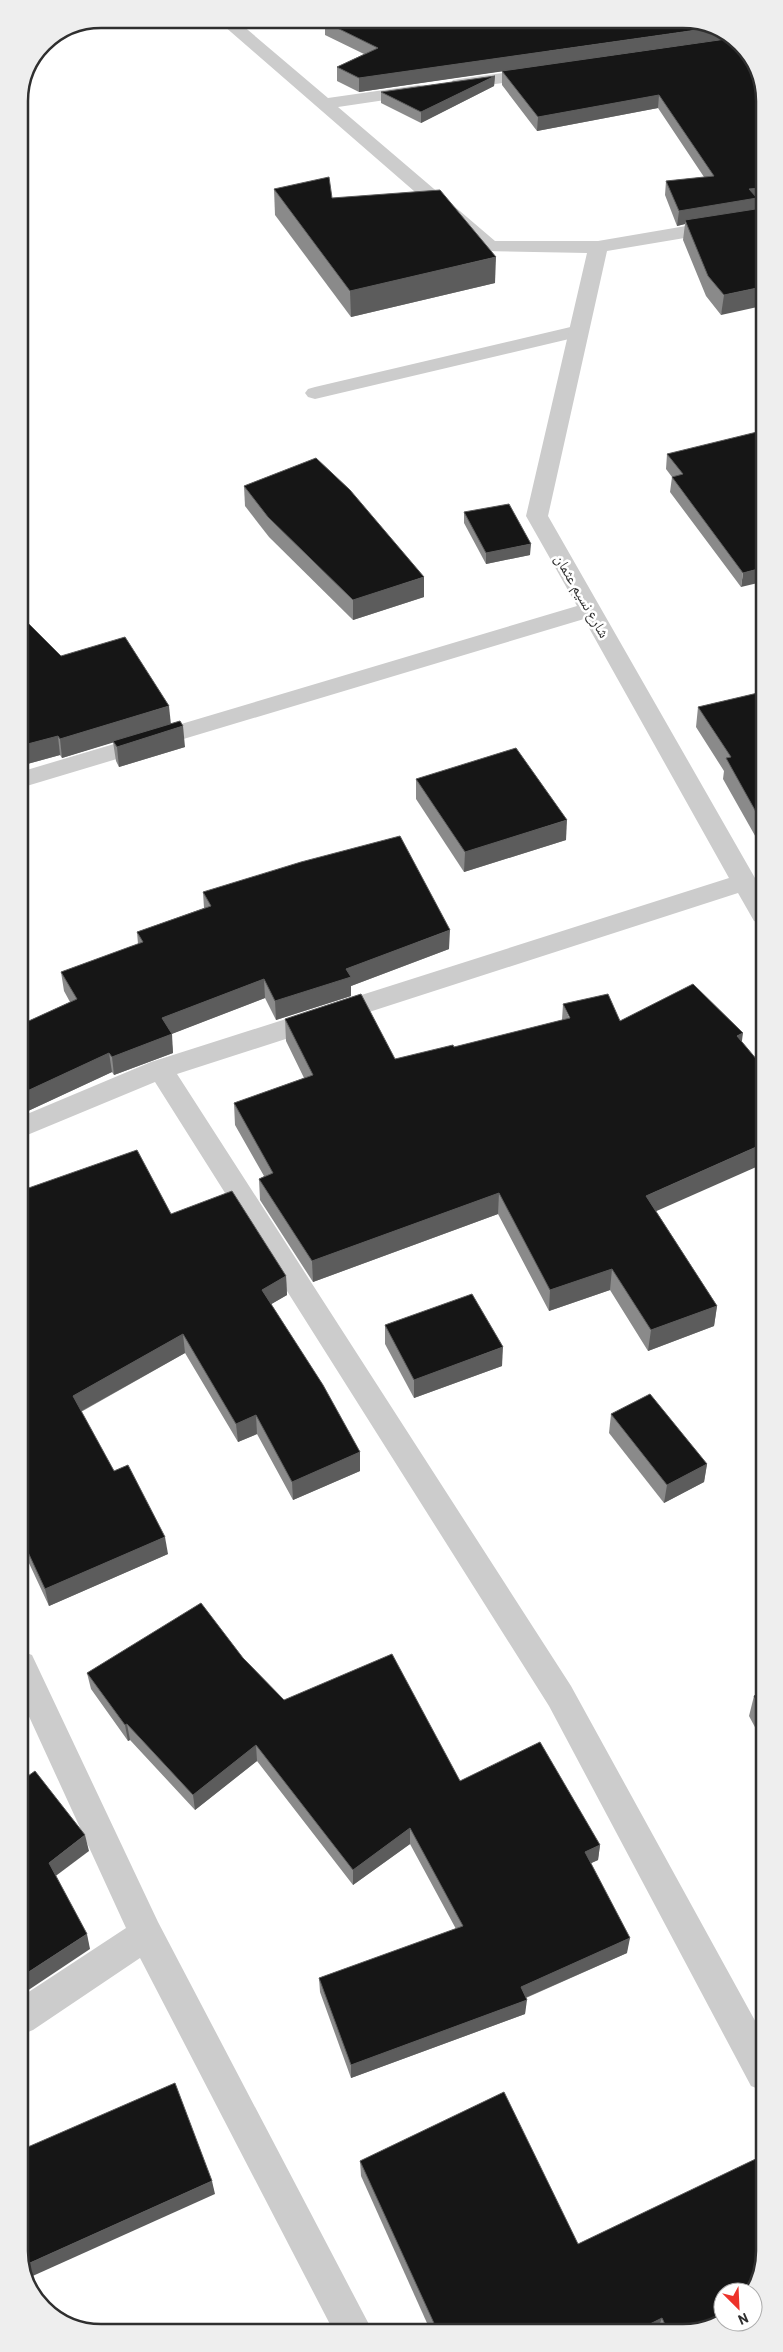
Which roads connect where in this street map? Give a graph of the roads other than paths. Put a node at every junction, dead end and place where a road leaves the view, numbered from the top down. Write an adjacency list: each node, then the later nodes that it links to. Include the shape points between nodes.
1 (235, 28): 3 (street)
2 (556, 70): 3 (street)
3 (324, 104): 5 (street, via 490,247)
4 (756, 220): 5 (street)
5 (598, 247): 6 (street, شارع نسيم عثمان)
6 (579, 331): 7 (street); 8 (street, شارع نسيم عثمان, via 537,516)
7 (315, 393)
8 (590, 610): 9 (street); 10 (street, شارع نسيم عثمان)
9 (28, 778)
10 (744, 882): 11 (street, شارع نسيم عثمان); 12 (street)
11 (756, 903)
12 (160, 1069): 13 (street); 17 (street, via 560,1696)
13 (28, 1125)
14 (28, 1680): 15 (street)
15 (146, 1934): 16 (street); 18 (street)
16 (28, 2013)
17 (756, 2058)
18 (350, 2324)

